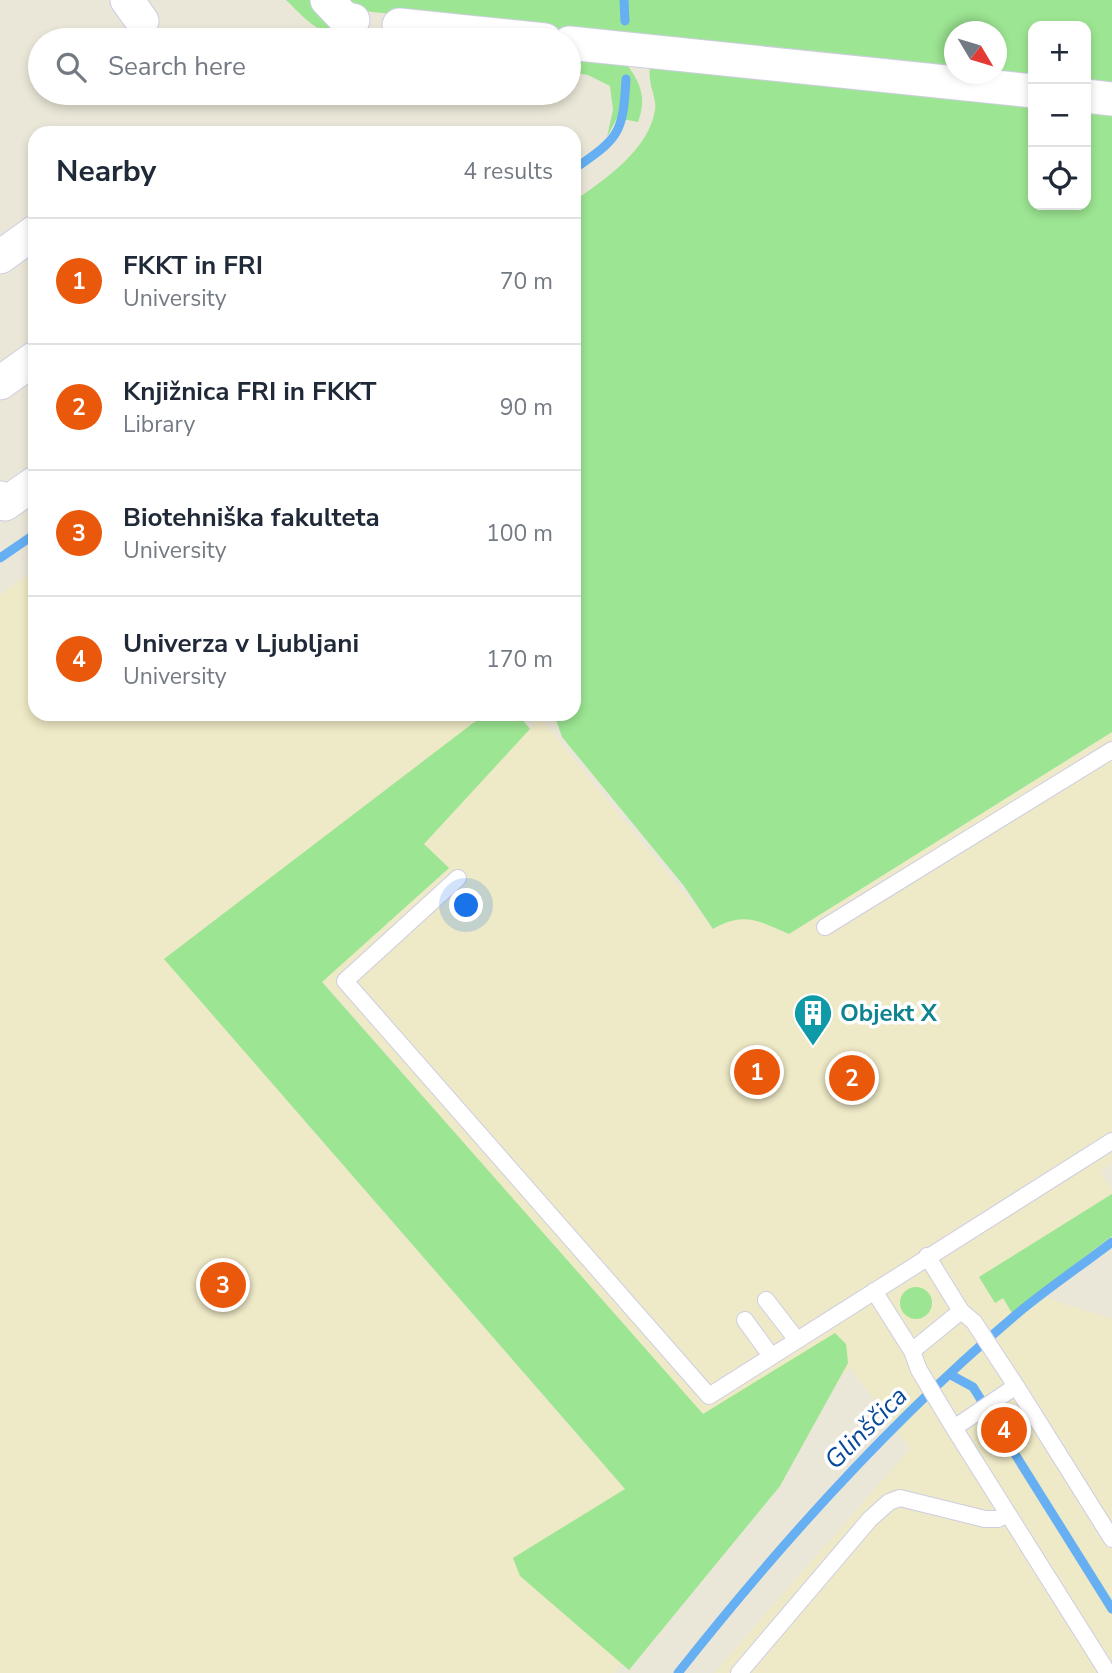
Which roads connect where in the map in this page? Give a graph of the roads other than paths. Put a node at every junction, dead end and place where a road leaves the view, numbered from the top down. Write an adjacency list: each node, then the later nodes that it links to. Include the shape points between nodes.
1 (327, 0): 2 (street, via 345,19)
2 (353, 20)
3 (399, 25): 4 (street)
4 (428, 28)
5 (581, 44): 6 (street)
6 (1028, 90)
7 (1091, 97): 8 (street)
8 (1112, 99)
9 (28, 237): 10 (street)
10 (0, 257)
11 (28, 363): 12 (street)
12 (0, 383)
13 (28, 488): 14 (street, via 5,504)
14 (0, 498)
15 (1112, 750): 17 (lane)
16 (458, 878): 26 (lane, via 345,981 709,1396)
17 (825, 927)
18 (1112, 1141): 19 (lane)
19 (927, 1256): 20 (lane); 22 (lane)
20 (874, 1292): 24 (lane); 25 (lane)
21 (766, 1300): 24 (lane)
22 (961, 1311): 25 (lane); 27 (lane, via 974,1322)
23 (745, 1320): 26 (lane)
24 (797, 1340): 26 (lane)
25 (912, 1351): 28 (lane)
26 (771, 1356)
27 (1016, 1386): 28 (lane); 30 (lane)
28 (954, 1428): 29 (lane)
29 (1007, 1514): 31 (lane, via 985,1519 900,1498 889,1502); 32 (lane)
30 (1112, 1538)
31 (739, 1673)
32 (1108, 1673)

